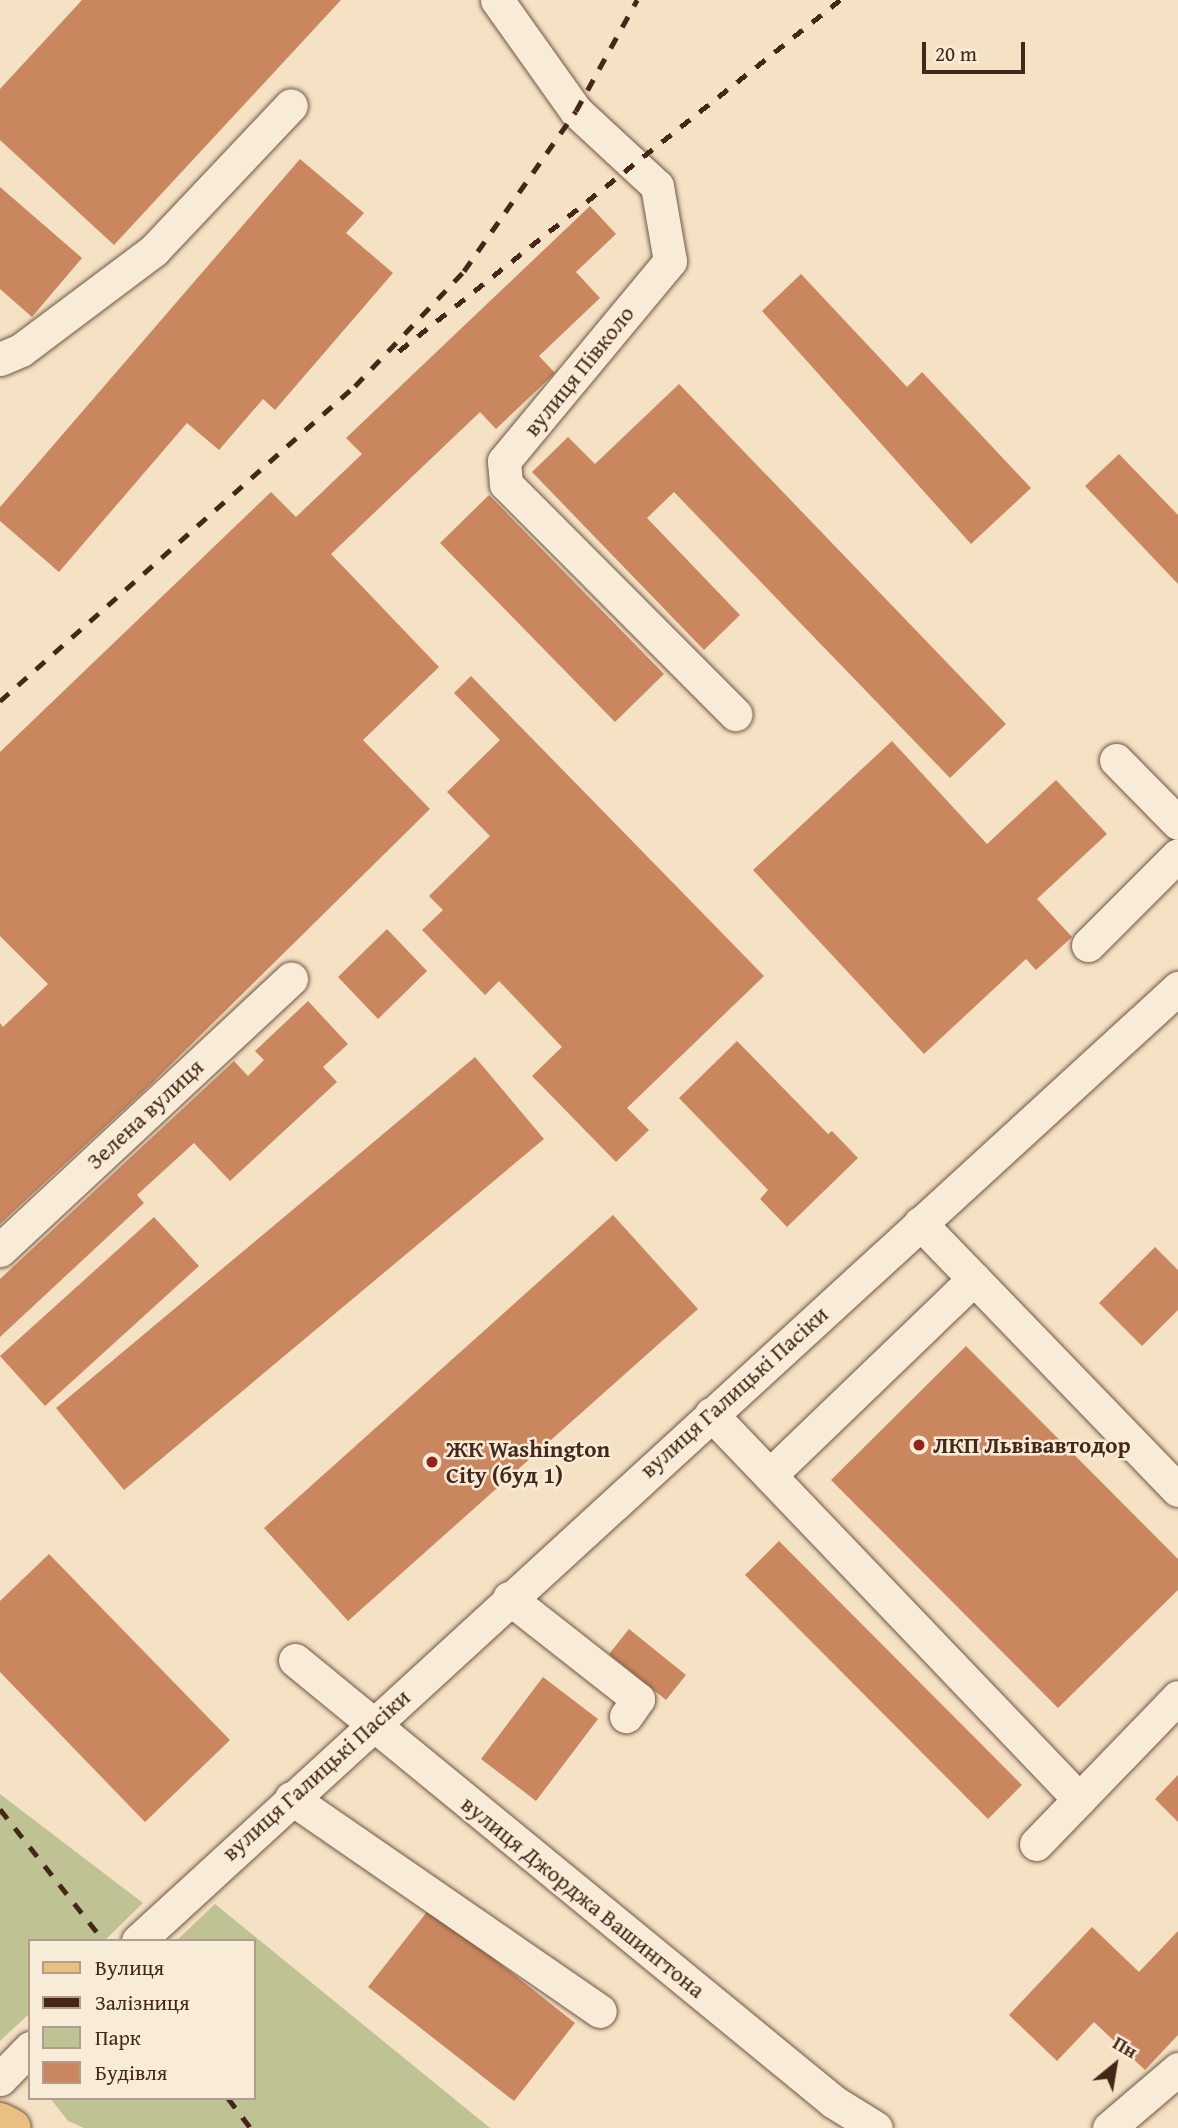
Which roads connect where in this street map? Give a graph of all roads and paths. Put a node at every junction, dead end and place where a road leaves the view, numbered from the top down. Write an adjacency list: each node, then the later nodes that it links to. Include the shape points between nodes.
1 (497, 0): 4 (street, вулиця Півколо, via 576,111 657,186 670,261 504,461 506,484)
2 (291, 105): 3 (street, via 154,250 21,350)
3 (0, 359)
4 (735, 714)
5 (1116, 761): 6 (street)
6 (1178, 823)
7 (1178, 855): 8 (street)
8 (1088, 945)
9 (291, 979): 12 (street, Зелена вулиця)
10 (1178, 988): 11 (street, вулиця Галицькі Пасіки)
11 (920, 1223): 13 (street); 14 (street, вулиця Галицькі Пасіки)
12 (0, 1250)
13 (974, 1279): 15 (street); 16 (street)
14 (711, 1413): 15 (street); 17 (street, вулиця Галицькі Пасіки)
15 (770, 1475): 23 (street)
16 (1178, 1490)
17 (509, 1598): 20 (street, via 638,1699); 21 (street, вулиця Галицькі Пасіки)
18 (295, 1660): 21 (street, вулиця Джорджа Вашингтона)
19 (1178, 1697): 23 (street)
20 (626, 1716)
21 (371, 1725): 22 (street, вулиця Галицькі Пасіки); 32 (street, вулиця Джорджа Вашингтона, via 834,2102)
22 (291, 1798): 25 (street, вулиця Галицькі Пасіки); 26 (street)
23 (1079, 1799): 24 (street)
24 (1035, 1844)
25 (140, 1939)
26 (600, 2011)
27 (28, 2050): 29 (street)
28 (1178, 2069): 33 (street)
29 (0, 2079)
30 (0, 2122): 31 (main road)
31 (12, 2128)
32 (876, 2128)
33 (1109, 2128)

